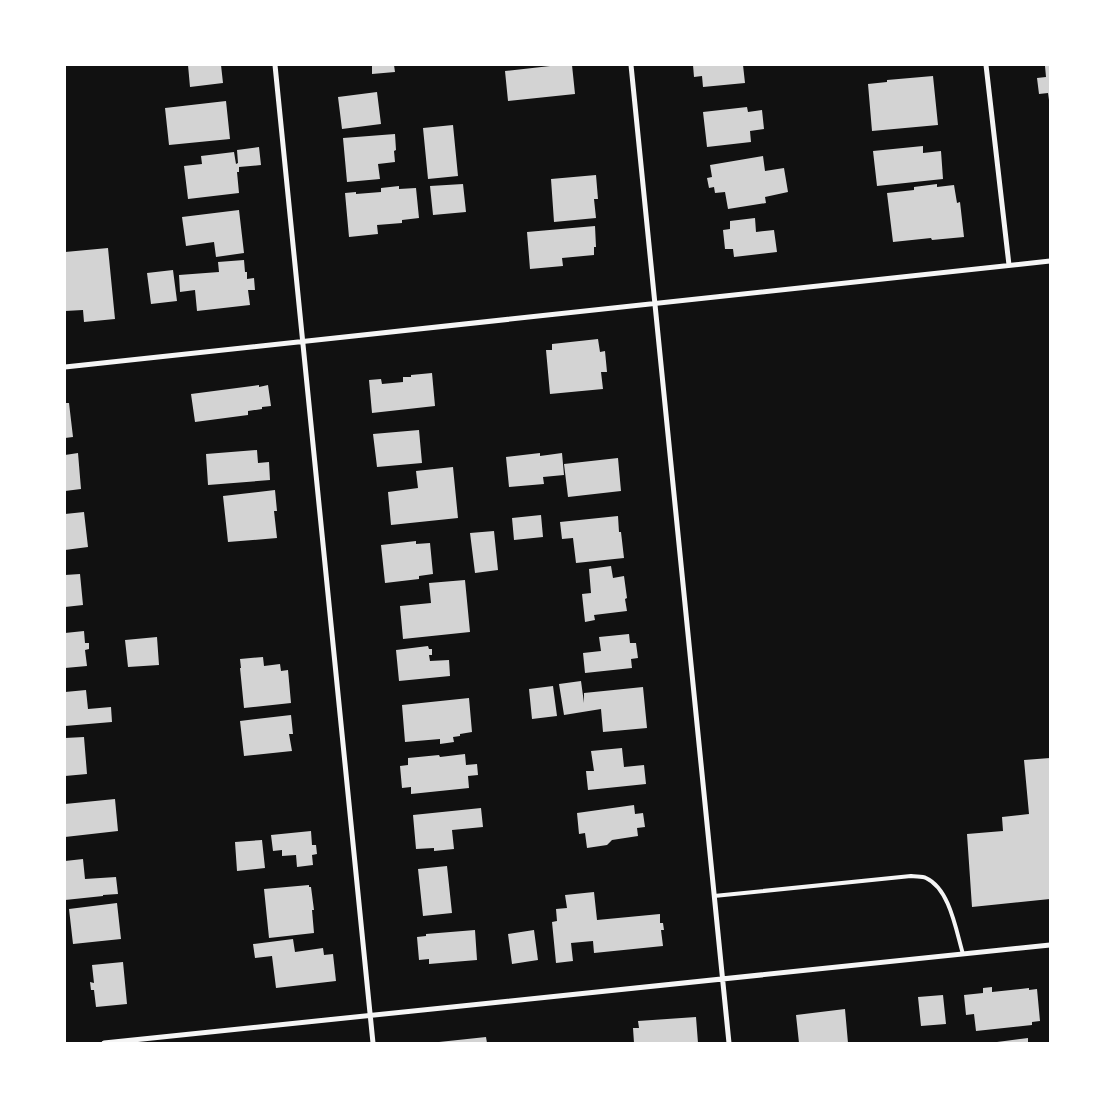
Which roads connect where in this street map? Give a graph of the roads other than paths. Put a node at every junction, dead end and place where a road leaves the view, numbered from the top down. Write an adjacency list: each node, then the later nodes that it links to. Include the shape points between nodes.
1 (275, 65): 7 (street)
2 (631, 65): 6 (street)
3 (986, 65): 5 (street)
4 (1050, 261): 5 (street)
5 (1009, 265): 6 (street)
6 (655, 303): 7 (street); 9 (street)
7 (303, 341): 8 (street); 13 (street)
8 (65, 366)
9 (714, 896): 11 (lane, via 925,877 938,887 949,907); 12 (street)
10 (1050, 945): 11 (street)
11 (962, 954): 12 (street)
12 (722, 979): 13 (street); 16 (street)
13 (371, 1015): 14 (street); 15 (street)
14 (104, 1043)
15 (373, 1043)
16 (728, 1043)

